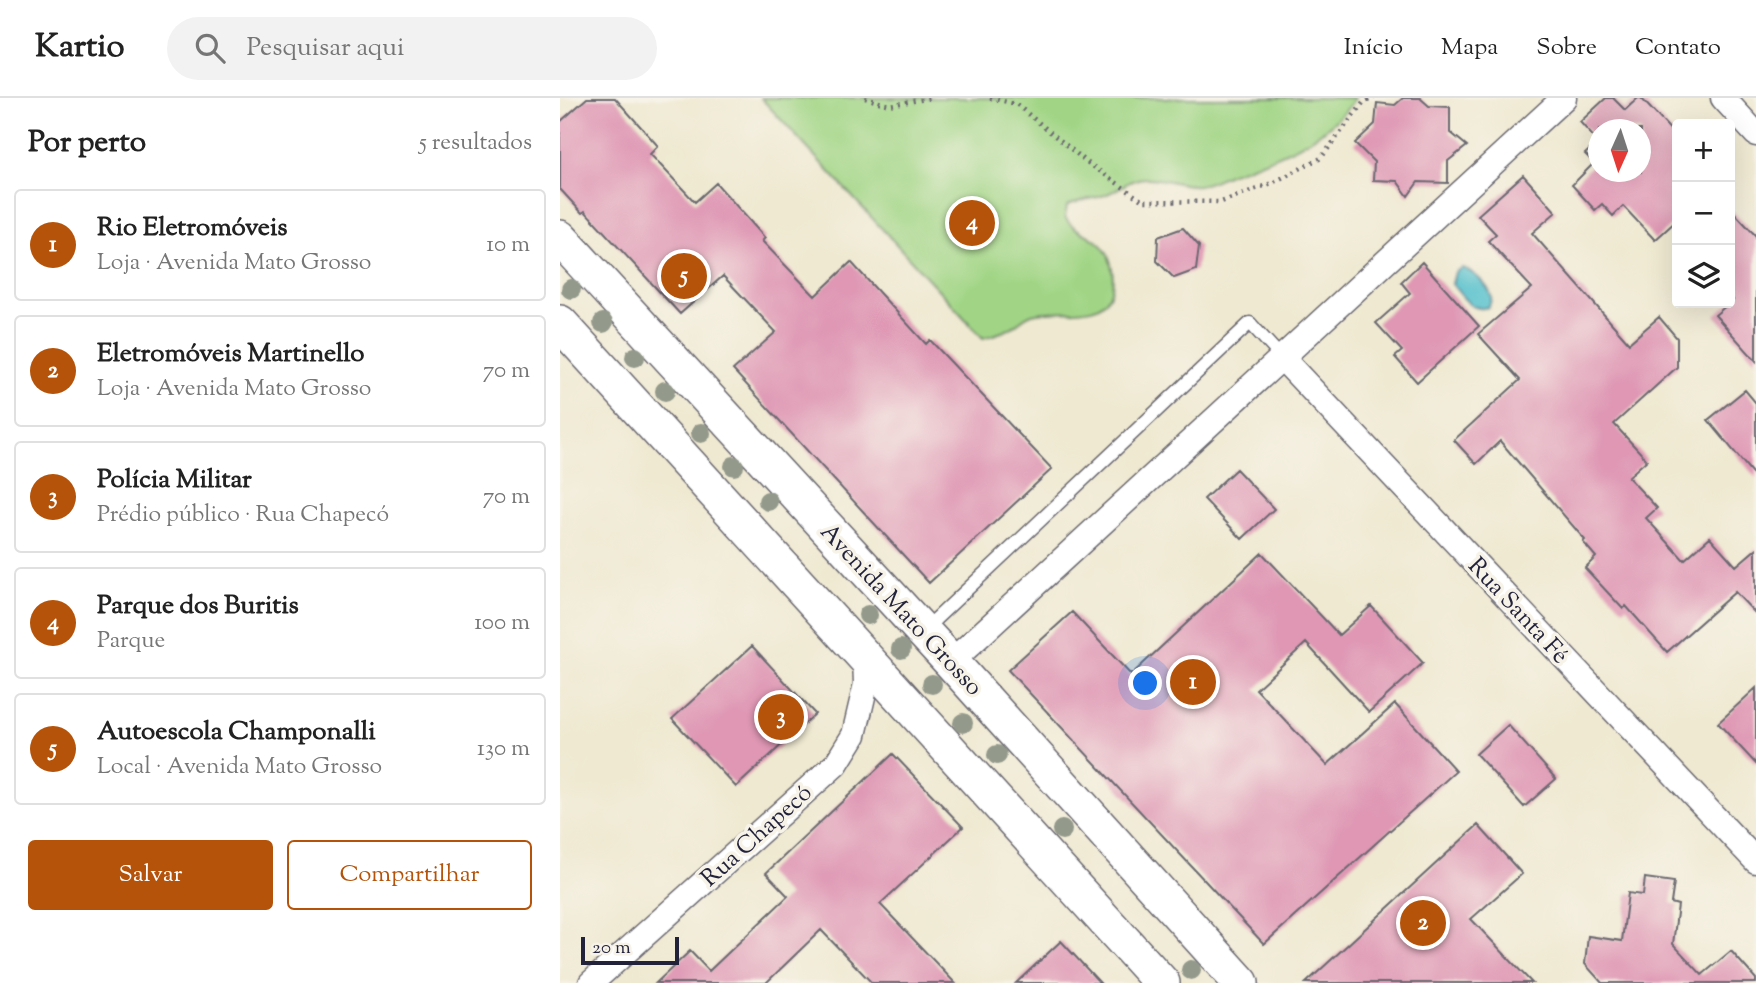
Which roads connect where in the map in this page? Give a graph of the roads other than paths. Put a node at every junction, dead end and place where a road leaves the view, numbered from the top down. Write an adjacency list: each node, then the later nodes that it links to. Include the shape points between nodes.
1 (1564, 98): 6 (street)
2 (1723, 98): 3 (street)
3 (1756, 134)
4 (560, 238): 7 (main road, Avenida Mato Grosso)
5 (560, 323): 8 (main road)
6 (1282, 358): 7 (lane, via 1250,323); 9 (street); 10 (street, Rua Santa Fé)
7 (923, 631): 9 (main road, Avenida Mato Grosso)
8 (865, 656): 11 (street, Rua Chapecó, via 866,684 855,735 836,764); 12 (main road)
9 (951, 662): 13 (main road, Avenida Mato Grosso)
10 (1756, 861)
11 (591, 983)
12 (1162, 983)
13 (1241, 983)

